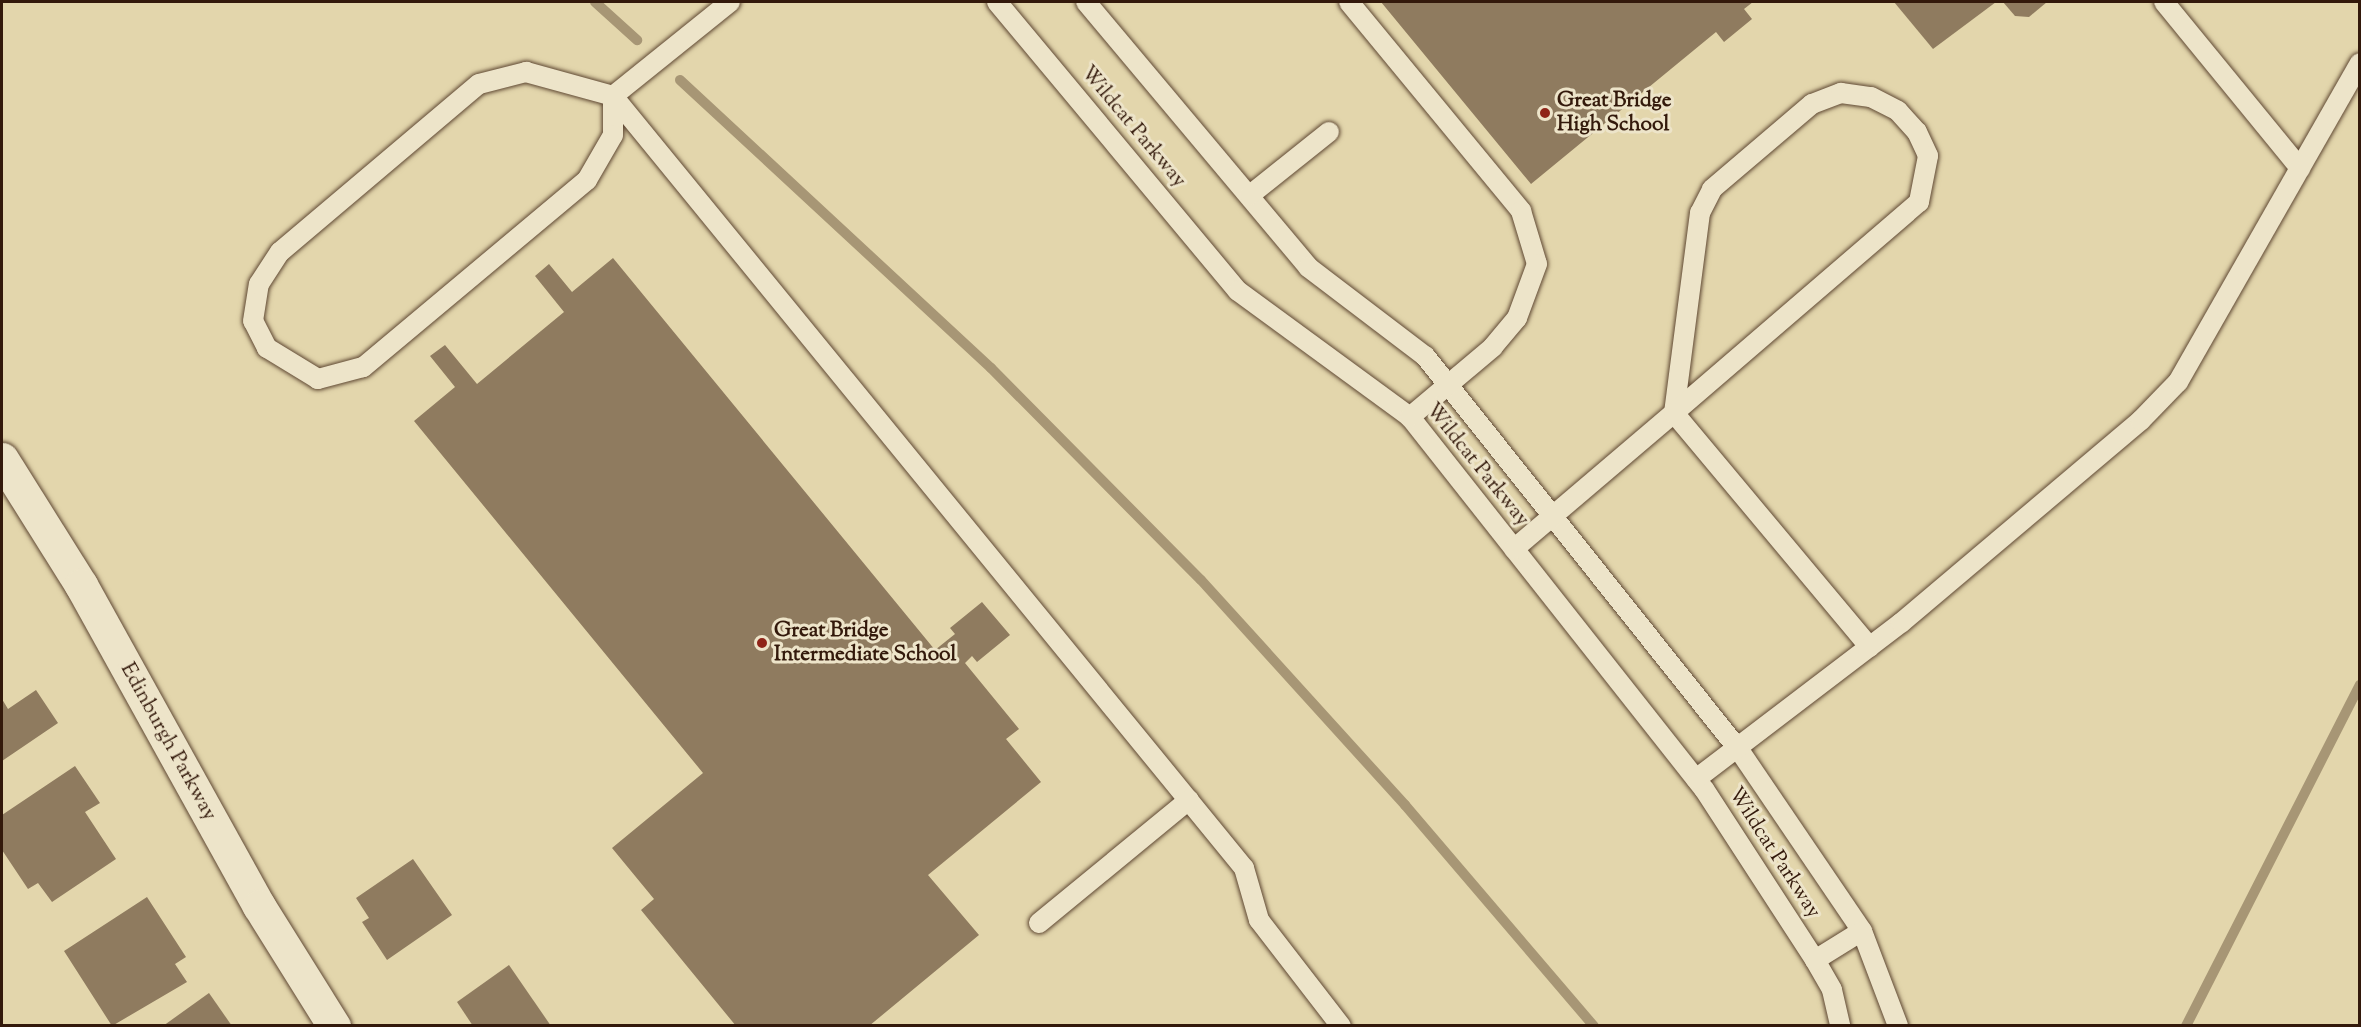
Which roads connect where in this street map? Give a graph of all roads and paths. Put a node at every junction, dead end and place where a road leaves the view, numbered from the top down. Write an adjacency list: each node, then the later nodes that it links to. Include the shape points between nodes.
1 (730, 2): 7 (lane)
2 (997, 2): 13 (lane, Wildcat Parkway, via 1238,291)
3 (1086, 2): 10 (lane, Wildcat Parkway)
4 (1349, 2): 11 (lane, via 1521,211 1532,237 1537,264 1517,318)
5 (2164, 2): 9 (lane)
6 (2360, 63): 9 (lane)
7 (614, 96): 7 (lane, via 526,72 479,84 280,252 260,284 253,321 267,348 318,379 363,367 587,180 613,135); 20 (lane)
8 (1329, 132): 10 (lane)
9 (2300, 168): 17 (lane, via 2178,382 2141,420)
10 (1250, 195): 11 (lane, Wildcat Parkway, via 1308,267 1425,356)
11 (1449, 385): 13 (lane); 15 (lane, Wildcat Parkway)
12 (1674, 413): 12 (lane, via 1919,202 1928,156 1917,132 1898,111 1871,98 1829,97 1712,189 1700,213); 15 (lane); 17 (lane)
13 (1410, 417): 16 (lane, Wildcat Parkway)
14 (2, 459): 24 (street, Edinburgh Parkway, via 81,585 259,906)
15 (1554, 516): 16 (lane); 18 (lane, Wildcat Parkway)
16 (1514, 549): 19 (lane, Wildcat Parkway)
17 (1870, 647): 18 (lane)
18 (1739, 750): 19 (lane); 22 (lane, Wildcat Parkway)
19 (1696, 779): 23 (lane, Wildcat Parkway)
20 (1189, 800): 21 (lane); 25 (lane, via 1244,868 1259,920)
21 (1040, 923)
22 (1862, 931): 23 (lane); 27 (lane, Wildcat Parkway)
23 (1815, 960): 26 (lane, Wildcat Parkway, via 1832,990)
24 (334, 1026)
25 (1341, 1026)
26 (1840, 1026)
27 (1898, 1026)

